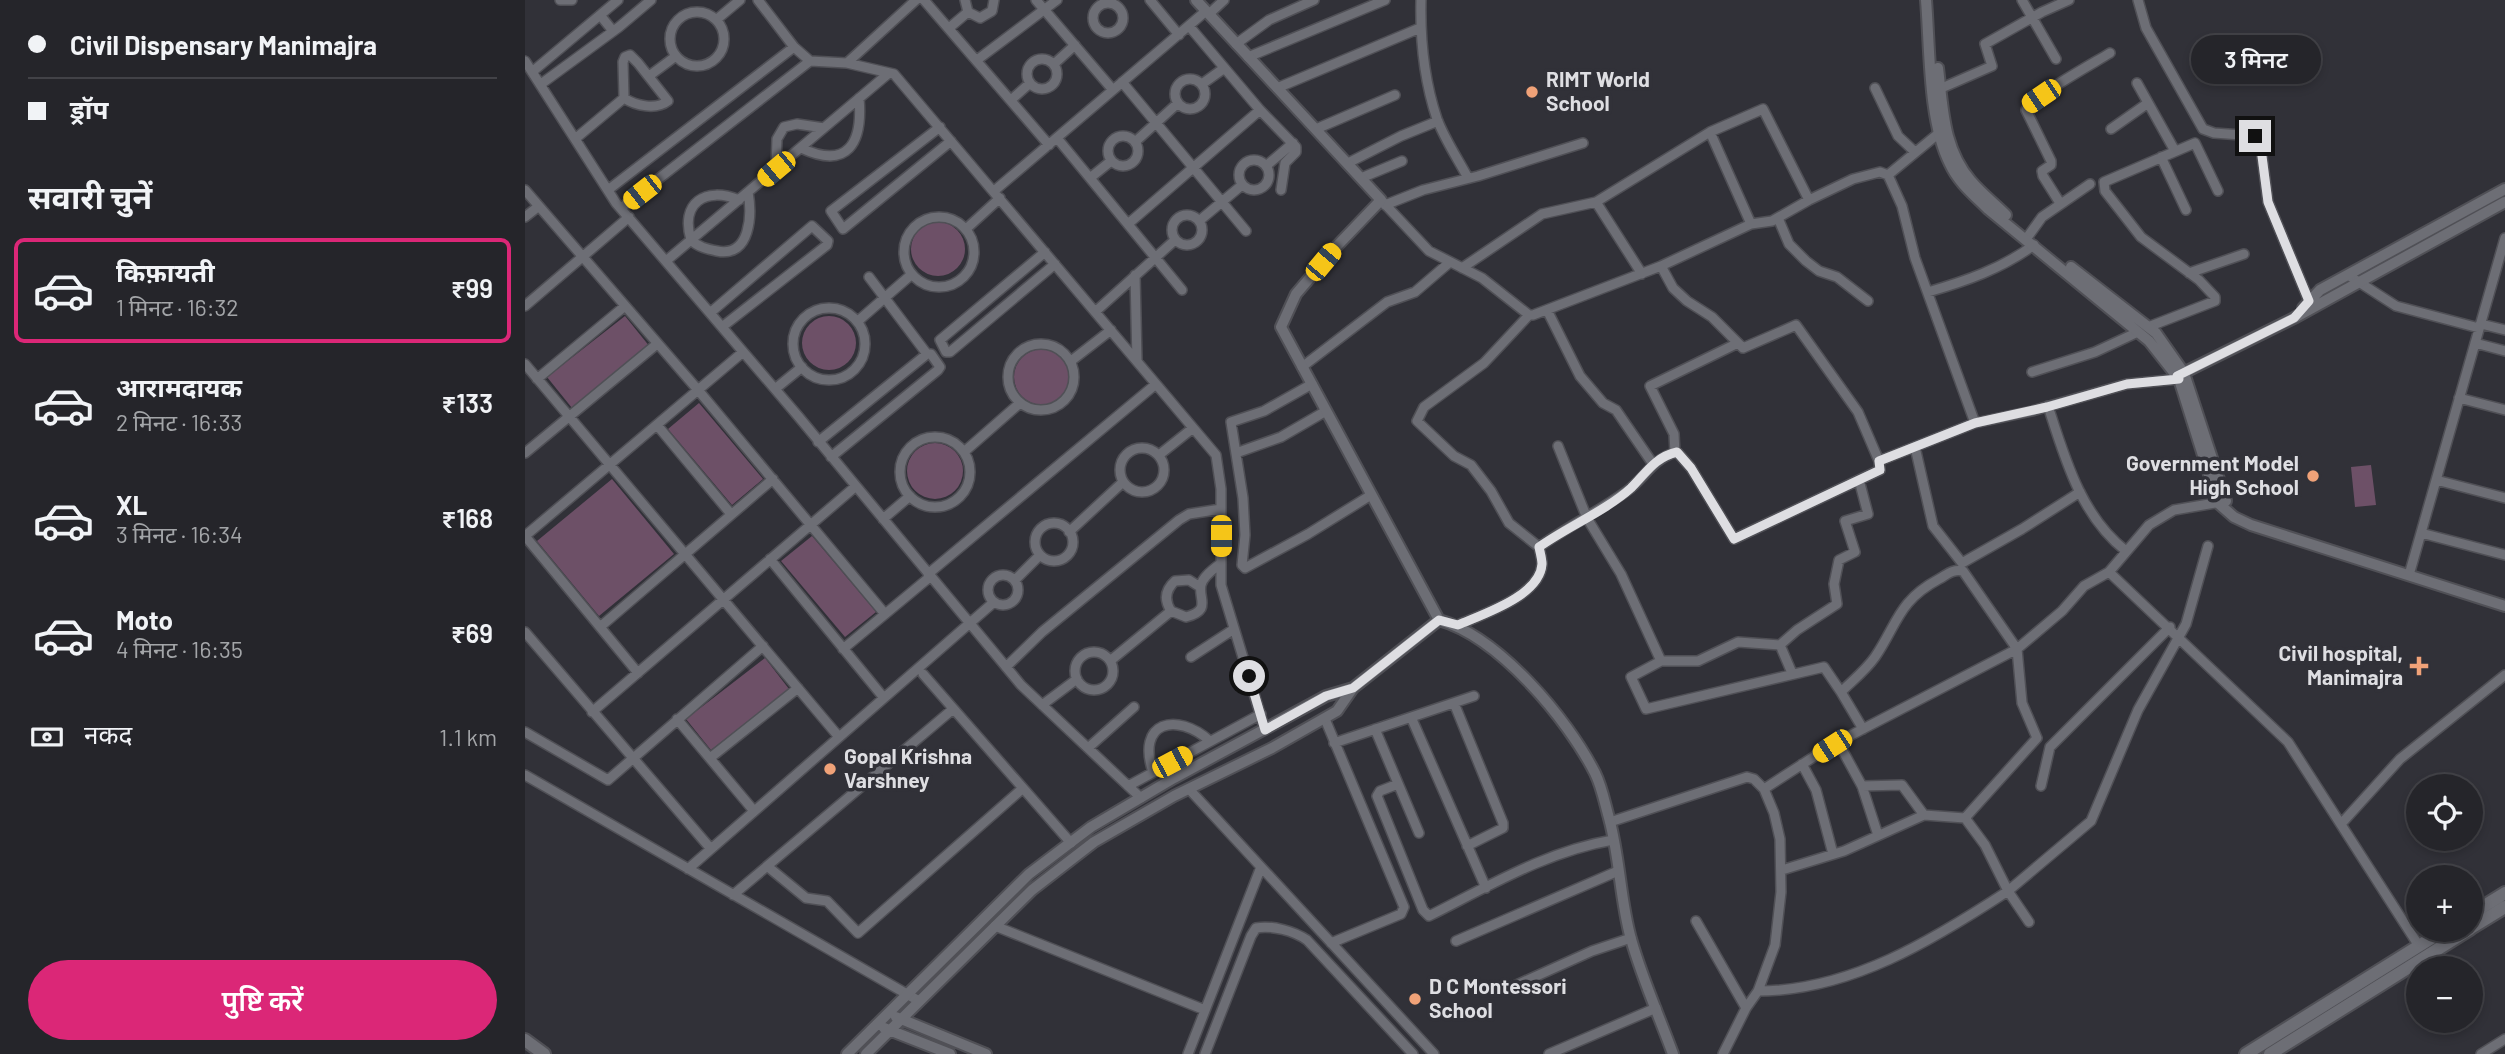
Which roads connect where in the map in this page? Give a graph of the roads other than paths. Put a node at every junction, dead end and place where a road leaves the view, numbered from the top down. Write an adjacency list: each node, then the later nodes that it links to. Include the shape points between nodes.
1 (560, 0): 2 (street)
2 (572, 0)
3 (618, 0): 29 (street)
4 (651, 0): 35 (street)
5 (740, 0): 31 (street)
6 (758, 0): 39 (street)
7 (916, 0): 47 (street)
8 (924, 0): 34 (street)
9 (965, 0): 27 (street)
10 (994, 0): 27 (street, via 985,17 975,18)
11 (1036, 0): 25 (street)
12 (1057, 0): 25 (street)
13 (1150, 0): 36 (street)
14 (1196, 0): 28 (street)
15 (1224, 0): 28 (street)
16 (1285, 0): 26 (street)
17 (1314, 0): 26 (street)
18 (1385, 0): 42 (street)
19 (1421, 0): 33 (street)
20 (1926, 0): 60 (street)
21 (1932, 0): 60 (street)
22 (2022, 0): 30 (street)
23 (2069, 0): 30 (street)
24 (2138, 0): 148 (street, via 2146,29 2203,128 2255,136 2260,141 2268,202)
25 (1044, 9): 38 (street); 46 (street)
26 (1291, 10): 37 (street)
27 (968, 12): 34 (street)
28 (1207, 12): 32 (street); 37 (street)
29 (600, 15): 35 (street); 50 (street)
30 (2033, 18): 43 (street); 60 (street, via 1985,44 1992,66)
31 (716, 19): 41 (street, via 690,12 675,22 669,39); 41 (street, via 723,44 715,59 690,65)
32 (1189, 26): 36 (street); 49 (street)
33 (1420, 28): 58 (street); 69 (street, via 1423,68)
34 (949, 29): 46 (street)
35 (613, 31): 56 (street)
36 (1179, 35): 53 (street)
37 (1236, 44): 42 (street)
38 (1075, 45): 48 (street); 61 (street)
39 (794, 47): 45 (street); 101 (street)
40 (2110, 53): 110 (street, via 2026,110 2051,161 2043,176)
41 (676, 56): 52 (street)
42 (1248, 57): 58 (street)
43 (2056, 59)
44 (525, 61): 50 (street)
45 (810, 61): 47 (street); 114 (street)
46 (977, 61): 65 (street)
47 (847, 63): 51 (street)
48 (1054, 64): 54 (street, via 1040,59 1031,64 1027,73); 54 (street, via 1058,73 1052,86 1043,89)
49 (1223, 69): 57 (street); 68 (street)
50 (532, 72): 56 (street)
51 (889, 73): 64 (street); 71 (street)
52 (649, 76): 63 (street, via 630,55 625,57); 63 (street, via 666,97 665,104 651,106)
53 (1122, 82): 61 (street); 70 (street)
54 (1030, 83): 65 (street)
55 (2137, 83): 67 (street)
56 (541, 84): 77 (street)
57 (1202, 84): 66 (street, via 1194,79 1180,82 1175,94); 66 (street, via 1205,94 1198,107 1187,109)
58 (1277, 88): 73 (street)
59 (1875, 88): 85 (street, via 1898,136)
60 (1937, 88): 76 (street); 126 (street, via 1956,160 1971,181)
61 (1113, 90): 79 (street)
62 (1395, 95): 73 (street)
63 (624, 98): 77 (street)
64 (859, 98): 72 (street); 83 (street, via 858,131 849,150 833,158)
65 (1011, 100): 79 (street)
66 (1178, 103): 70 (street)
67 (2148, 103): 74 (street); 84 (street)
68 (1260, 110): 81 (street); 91 (street)
69 (1438, 121): 89 (street); 96 (street)
70 (1156, 123): 80 (street); 91 (street)
71 (940, 127): 78 (street); 78 (street, via 831,211 843,229)
72 (824, 128): 83 (street); 92 (street, via 784,127 776,139)
73 (1316, 129): 89 (street)
74 (2111, 129)
75 (1710, 132): 107 (street, via 1763,109); 109 (street); 121 (street)
76 (1939, 133): 85 (street); 126 (street, via 1950,165 1966,188)
77 (575, 139): 101 (street)
78 (951, 141): 105 (street)
79 (1053, 141): 94 (street); 105 (street)
80 (1135, 142): 87 (street, via 1138,155 1132,163 1123,167); 87 (street, via 1126,136 1115,138 1108,151)
81 (1293, 143): 90 (street); 102 (street, via 1296,152 1285,163)
82 (1583, 143): 96 (street)
83 (801, 148): 92 (street)
84 (2175, 151): 86 (street); 103 (street, via 2198,145)
85 (1915, 152): 93 (street)
86 (2161, 157): 115 (street); 137 (street, via 2104,181 2103,186 2141,237)
87 (1111, 161): 94 (street)
88 (1402, 161): 95 (street)
89 (1348, 163): 95 (street)
90 (1266, 166): 98 (street, via 1269,179 1263,187 1250,190); 98 (street, via 1257,160 1242,165 1238,175)
91 (1193, 167): 108 (street); 120 (street)
92 (776, 169): 104 (street)
93 (1888, 174): 107 (street, via 1853,179); 145 (street)
94 (1090, 178): 120 (street)
95 (1361, 178): 112 (street)
96 (1468, 178): 112 (street)
97 (2090, 184): 110 (street)
98 (1242, 185): 108 (street)
99 (2505, 189): 143 (street)
100 (525, 190): 113 (street)
101 (608, 190): 114 (street)
102 (1282, 190)
103 (2218, 191)
104 (748, 192): 106 (street); 124 (street, via 750,223 744,241 722,252)
105 (997, 194): 122 (street); 128 (street)
106 (739, 200): 124 (street); 124 (street, via 713,196 697,201 688,212)
107 (1809, 200): 118 (street)
108 (1221, 202): 119 (street); 123 (street)
109 (1596, 202): 136 (street, via 1542,214); 139 (street)
110 (2060, 202): 126 (street, via 2042,216)
111 (2505, 202): 143 (street)
112 (1383, 203): 133 (street, via 1430,251); 172 (street, via 1337,246 1296,294 1281,327)
113 (539, 206): 116 (street); 130 (street)
114 (621, 208): 117 (street)
115 (2186, 210)
116 (525, 217)
117 (629, 217): 130 (street); 132 (street)
118 (1778, 218): 121 (street); 147 (street, via 1789,244 1806,261)
119 (1199, 221): 125 (street, via 1202,234 1197,242 1183,245); 125 (street, via 1185,215 1176,220)
120 (1128, 224): 131 (street)
121 (1751, 224): 135 (street)
122 (966, 229): 138 (street, via 945,217 933,217 912,229 904,251); 138 (street, via 974,252 965,275 942,286 925,284)
123 (1246, 231)
124 (691, 240): 132 (street)
125 (1175, 240): 131 (street)
126 (2032, 240): 145 (street, via 2010,262); 159 (street)
127 (2505, 240): 140 (street)
128 (1045, 252): 134 (street); 134 (street, via 940,340 946,352)
129 (2244, 254): 137 (street)
130 (582, 257): 149 (street); 150 (street)
131 (1155, 257): 141 (street); 144 (street)
132 (666, 261): 153 (street)
133 (1450, 262): 136 (street); 172 (street, via 1415,292 1387,302)
134 (1055, 264): 152 (street)
135 (1661, 266): 139 (street); 163 (street, via 1674,288)
136 (1462, 268): 154 (street)
137 (2189, 273): 159 (street, via 2215,300)
138 (912, 274): 146 (street)
139 (1642, 274): 151 (street)
140 (2500, 274): 157 (street)
141 (1135, 275): 152 (street); 169 (street)
142 (869, 278): 146 (street)
143 (2353, 278): 148 (street, via 2320,290); 155 (street); 157 (street, via 2396,306)
144 (1182, 290)
145 (1928, 292): 186 (street)
146 (884, 298): 156 (street); 167 (street)
147 (1868, 301)
148 (2309, 301): 155 (street)
149 (525, 306)
150 (625, 306): 162 (street); 175 (street)
151 (1546, 310): 154 (street); 199 (street, via 1580,376 1603,403 1616,410)
152 (1095, 312): 160 (street)
153 (710, 313): 158 (street); 158 (street, via 812,226 828,242)
154 (1528, 314): 220 (street, via 1484,363 1424,407 1417,421 1454,456 1471,465 1509,523)
155 (2294, 318): 174 (street)
156 (858, 321): 171 (street, via 864,353 852,371 843,377 821,379); 171 (street, via 833,308 806,316 793,341)
157 (2480, 326): 161 (street); 164 (street)
158 (722, 327): 166 (street)
159 (2143, 329): 173 (street, via 2095,352); 174 (street, via 2156,332)
160 (1111, 330): 168 (street); 169 (street)
161 (2505, 330)
162 (657, 344): 179 (street); 185 (street)
163 (1738, 344): 195 (street, via 1650,386 1674,434); 198 (street, via 1743,348 1795,325 1858,412)
164 (2475, 344): 165 (street); 180 (street)
165 (2505, 351)
166 (743, 352): 178 (street); 179 (street)
167 (927, 354): 189 (street); 197 (street, via 938,370)
168 (1070, 361): 181 (street, via 1074,386 1066,400 1043,410); 181 (street, via 1058,348 1041,344 1024,349 1011,362 1008,379)
169 (1137, 362): 176 (street)
170 (525, 364): 175 (street)
171 (802, 367): 178 (street)
172 (1302, 367): 177 (street)
173 (2032, 372)
174 (2180, 376): 182 (street, via 2127,384); 210 (street)
175 (537, 379): 185 (street)
176 (1156, 384): 188 (street); 228 (street)
177 (1312, 384): 184 (street); 194 (street, via 1264,411 1233,420)
178 (775, 389): 189 (street)
179 (698, 390): 187 (street); 201 (street)
180 (2459, 398): 183 (street); 203 (street)
181 (1020, 403): 192 (street)
182 (2047, 407): 186 (street); 206 (street)
183 (2505, 410)
184 (1326, 411): 194 (street, via 1281,437); 207 (street)
185 (568, 417): 193 (street); 200 (street)
186 (1975, 423): 191 (street)
187 (657, 425): 200 (street); 212 (street)
188 (1193, 428): 196 (street); 211 (street, via 1216,455)
189 (818, 442): 197 (street)
190 (1558, 446): 213 (street)
191 (1915, 447): 198 (street); 206 (street, via 1933,526 1962,563)
192 (964, 452): 208 (street, via 970,479 961,496 935,507); 208 (street, via 937,438 909,449 901,478)
193 (525, 453)
194 (1236, 453): 207 (street, via 1245,568)
195 (1675, 453): 199 (street); 202 (street, via 1691,468 1734,539)
196 (1159, 455): 204 (street, via 1144,448 1128,452 1120,466); 204 (street, via 1164,468 1155,488 1142,492)
197 (831, 457): 205 (street)
198 (1879, 461): 202 (street, via 1880,470)
199 (1653, 464): 213 (street, via 1629,489)
200 (609, 466): 218 (street); 222 (street)
201 (773, 479): 212 (street); 215 (street)
202 (1859, 480): 245 (street, via 1868,514 1845,521 1855,552 1839,560 1834,584 1837,604)
203 (2436, 480): 209 (street); 217 (street)
204 (1123, 482): 216 (street)
205 (856, 486): 214 (street); 215 (street)
206 (2080, 492): 221 (street, via 2095,520)
207 (1371, 495): 237 (street)
208 (910, 496): 214 (street)
209 (2505, 498)
210 (2222, 502): 221 (street, via 2174,510 2149,525); 229 (street, via 2234,517 2251,525)
211 (1221, 509): 226 (street); 252 (street, via 1179,520)
212 (731, 514): 222 (street)
213 (1587, 518): 220 (street); 251 (street, via 1621,574)
214 (883, 519): 228 (street)
215 (811, 525): 225 (street); 236 (street)
216 (1069, 532): 223 (street, via 1069,554 1055,561); 223 (street, via 1051,523 1039,530 1035,543)
217 (2421, 533): 224 (street); 229 (street)
218 (525, 536): 240 (street)
219 (2208, 546): 244 (street)
220 (1539, 547): 239 (street, via 1542,565 1537,580 1516,599)
221 (2126, 551): 227 (street)
222 (684, 555): 232 (street); 240 (street)
223 (1040, 555): 230 (street)
224 (2505, 555)
225 (770, 559): 232 (street); 247 (street)
226 (1221, 563): 231 (street); 242 (street, via 1221,585)
227 (2109, 572): 241 (street); 248 (street, via 2084,586)
228 (930, 575): 236 (street); 238 (street)
229 (2409, 575): 234 (street)
230 (1015, 580): 233 (street, via 1019,590 1014,600 1005,605); 233 (street, via 1003,574 991,579 988,592)
231 (1200, 587): 235 (street, via 1203,603 1193,615); 235 (street, via 1189,580 1175,581 1165,599)
232 (722, 600): 246 (street); 253 (street)
233 (994, 603): 238 (street)
234 (2505, 606)
235 (1171, 611): 250 (street)
236 (885, 614): 247 (street)
237 (1439, 620): 239 (street); 259 (street)
238 (969, 623): 252 (street); 262 (street)
239 (1458, 625): 299 (street, via 1520,673 1572,734 1596,775)
240 (600, 627): 253 (street)
241 (2170, 627): 244 (street); 290 (street, via 2050,747)
242 (1234, 629): 249 (street); 268 (street)
243 (525, 632): 267 (street)
244 (2179, 636): 300 (street, via 2288,743); 314 (street, via 2138,710 2091,821)
245 (1780, 645): 251 (street, via 1738,642 1698,661); 254 (street)
246 (763, 646): 258 (street); 270 (street)
247 (843, 649): 262 (street)
248 (2017, 649): 260 (street, via 1974,585 1963,571 1956,570 1923,587 1901,609 1874,658); 273 (street); 298 (street, via 2022,703 2037,738)
249 (1191, 657)
250 (1110, 660): 257 (street, via 1100,653 1088,653 1076,667); 257 (street, via 1112,678 1104,688 1085,688)
251 (1661, 661): 254 (street, via 1631,677 1646,709)
252 (1006, 667): 264 (street)
253 (638, 673): 267 (street)
254 (1792, 673): 260 (street, via 1824,667)
255 (923, 674): 266 (street)
256 (2505, 675): 300 (street, via 2400,759)
257 (1077, 679): 264 (street)
258 (798, 688): 276 (street); 283 (street)
259 (1353, 688): 271 (street, via 1337,711); 274 (street, via 1326,696)
260 (1840, 692): 273 (street)
261 (1474, 696): 263 (street)
262 (884, 698): 276 (street)
263 (1454, 702): 269 (street); 305 (street, via 1503,823 1503,828)
264 (1042, 705): 280 (street)
265 (1135, 707): 280 (street)
266 (953, 709): 291 (street); 308 (street)
267 (593, 712): 282 (street)
268 (1261, 714): 274 (street); 277 (street)
269 (1411, 717): 272 (street); 305 (street)
270 (677, 719): 282 (street); 283 (street)
271 (1325, 719): 279 (street); 281 (street)
272 (1374, 729): 279 (street); 287 (street)
273 (1863, 729): 278 (street)
274 (1265, 730): 281 (street); 294 (street)
275 (525, 732): 282 (street, via 608,780)
276 (839, 737): 296 (street)
277 (1210, 741): 285 (street); 285 (street, via 1181,724 1159,726 1149,742)
278 (1838, 742): 284 (street); 289 (street)
279 (1334, 743): 327 (street, via 1404,907 1401,914)
280 (1088, 748): 288 (street)
281 (1272, 748): 292 (street)
282 (631, 758): 306 (street)
283 (710, 758): 296 (street)
284 (1802, 764): 293 (street); 307 (street, via 1816,790)
285 (1153, 772): 288 (street)
286 (525, 775): 310 (street)
287 (1398, 784): 301 (street); 313 (street, via 1377,796 1426,914)
288 (1128, 786): 294 (street)
289 (1862, 786): 297 (street, via 1902,785); 302 (street)
290 (2041, 786)
291 (1023, 788): 304 (street); 308 (street, via 858,933 827,901 806,898)
292 (1189, 789): 295 (street); 309 (street)
293 (1764, 789): 299 (street, via 1747,777); 311 (street, via 1780,839)
294 (1141, 798): 295 (street); 304 (street)
295 (1152, 809): 322 (street, via 1094,842 1032,890)
296 (754, 811): 306 (street)
297 (1924, 815): 298 (street); 302 (street)
298 (1965, 818): 314 (street, via 1985,845)
299 (1610, 822): 303 (street)
300 (2340, 824): 328 (street)
301 (1419, 833)
302 (1878, 835): 307 (street)
303 (1613, 840): 312 (street); 313 (street, via 1549,857)
304 (1070, 843): 331 (street, via 1029,874)
305 (1467, 846): 313 (street)
306 (711, 849): 310 (street)
307 (1833, 854): 311 (street)
308 (767, 866): 316 (street)
309 (1261, 867): 327 (street); 335 (street)
310 (688, 869): 316 (street)
311 (1782, 870): 330 (street, via 1775,945)
312 (1619, 871): 323 (street); 324 (street)
313 (1486, 888)
314 (2008, 891): 321 (street); 330 (street, via 1949,929 1886,961 1791,991)
315 (2505, 893): 317 (main road)
316 (733, 895): 331 (street)
317 (2483, 907)
318 (2505, 907): 320 (main road)
319 (1696, 920): 334 (street)
320 (2483, 921)
321 (2029, 922)
322 (995, 926): 332 (street); 335 (street)
323 (1631, 939): 329 (street); 333 (street)
324 (1456, 940)
325 (2425, 942): 328 (main road)
326 (2449, 942): 355 (main road)
327 (1331, 943): 350 (street)
328 (2419, 946): 354 (main road)
329 (1512, 987)
330 (1758, 991): 334 (street)
331 (907, 994): 332 (street); 336 (street)
332 (919, 1001): 337 (street)
333 (1656, 1007): 351 (street); 352 (street)
334 (1746, 1007): 353 (street)
335 (1205, 1010): 347 (street)
336 (887, 1014): 337 (street); 338 (street)
337 (901, 1019): 339 (street); 346 (street)
338 (876, 1025): 339 (street); 343 (street)
339 (890, 1031): 344 (street); 345 (street)
340 (2505, 1039): 356 (street)
341 (525, 1041): 342 (main road)
342 (544, 1054)
343 (847, 1054)
344 (866, 1054)
345 (950, 1054)
346 (986, 1054)
347 (1188, 1054)
348 (1205, 1054): 349 (street, via 1251,936 1263,927 1307,940)
349 (1413, 1054)
350 (1434, 1054)
351 (1549, 1054)
352 (1673, 1054)
353 (1723, 1054)
354 (2246, 1054)
355 (2270, 1054)
356 (2481, 1054)

